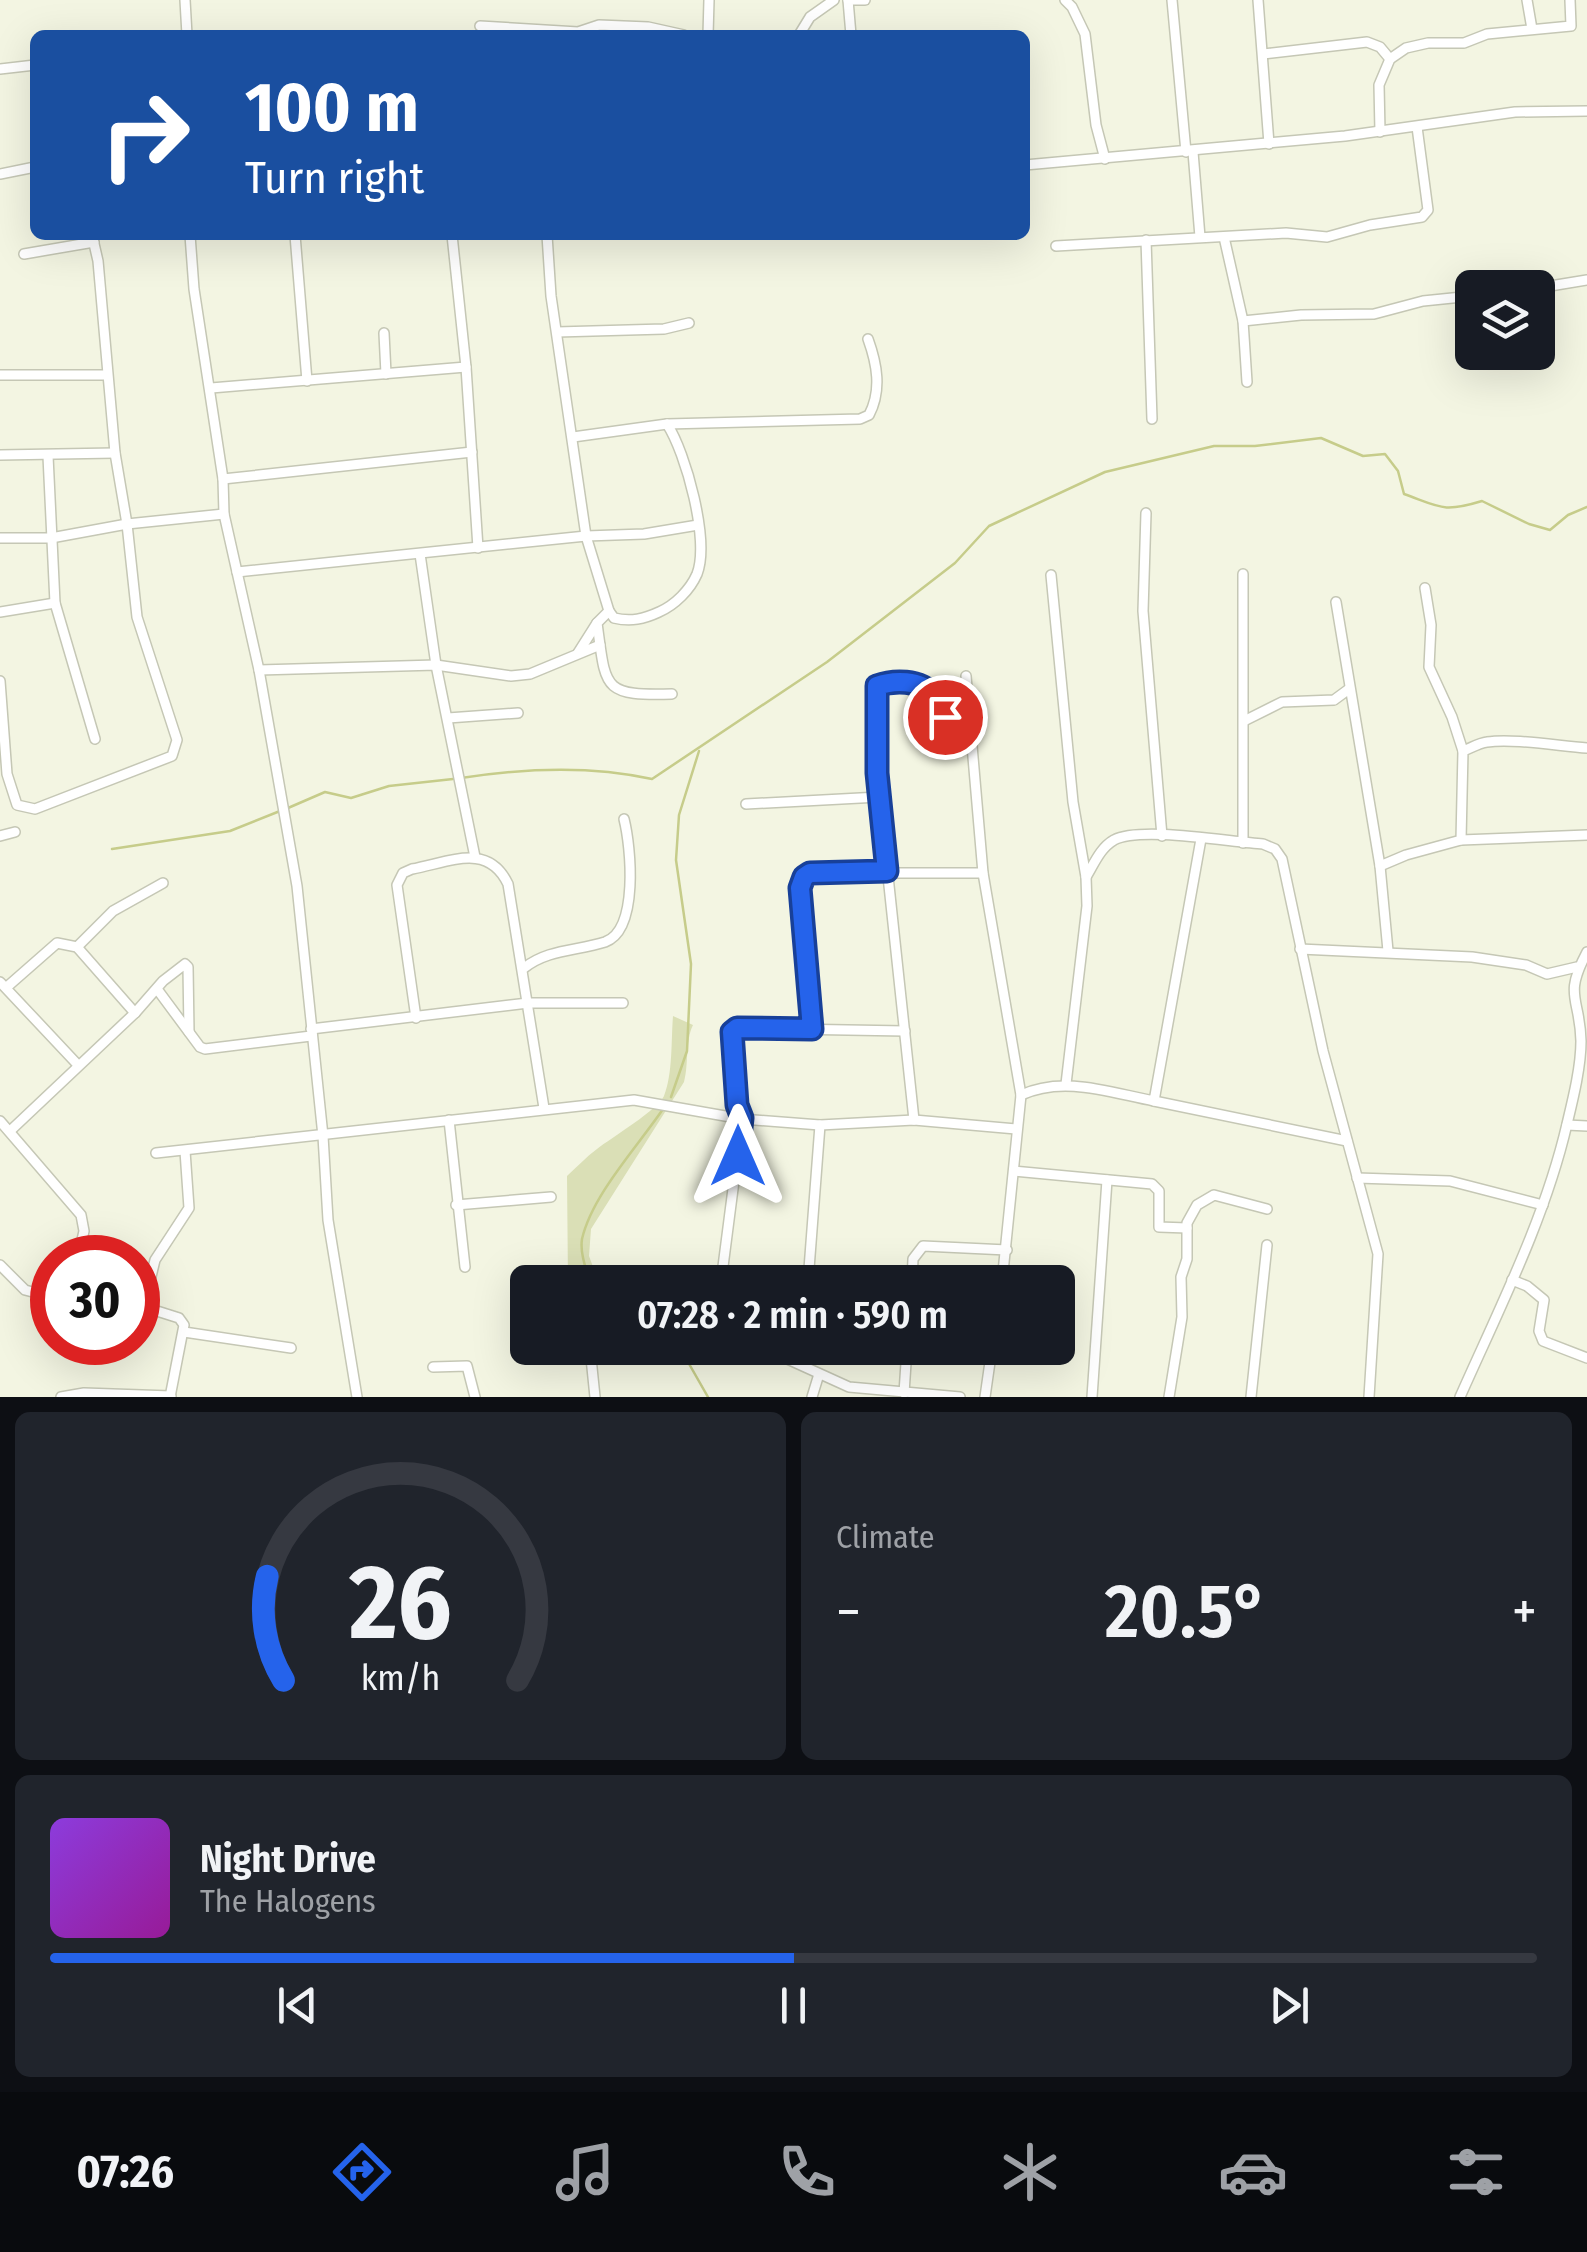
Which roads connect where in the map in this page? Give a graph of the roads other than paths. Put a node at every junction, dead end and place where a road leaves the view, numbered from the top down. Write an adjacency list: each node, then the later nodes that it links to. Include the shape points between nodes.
1 (185, 0): 13 (street)
2 (709, 0): 17 (street)
3 (834, 0): 18 (street)
4 (848, 0): 5 (street); 19 (street)
5 (865, 0)
6 (1065, 0): 29 (street, via 1085,34)
7 (1172, 0): 28 (street)
8 (1258, 0): 20 (street)
9 (1527, 0): 12 (street)
10 (1570, 0): 12 (street, via 1571,26)
11 (480, 26): 14 (street)
12 (1532, 29): 21 (street, via 1424,44)
13 (187, 30)
14 (545, 30)
15 (584, 30): 16 (street, via 600,24)
16 (662, 30)
17 (708, 30)
18 (802, 30)
19 (850, 30)
20 (1264, 54): 21 (street, via 1367,42); 27 (street)
21 (1390, 58): 26 (street, via 1378,92)
22 (30, 66): 23 (street)
23 (0, 69)
24 (1587, 110): 25 (street, via 1514,112)
25 (1417, 127): 26 (street); 34 (street, via 1426,215 1327,238)
26 (1380, 132): 27 (street)
27 (1269, 144): 28 (street)
28 (1190, 152): 29 (street); 33 (street)
29 (1105, 159): 30 (street)
30 (1030, 165)
31 (30, 168): 32 (street)
32 (0, 174)
33 (1200, 237): 34 (street); 41 (street)
34 (1224, 237): 47 (street)
35 (88, 240): 43 (street)
36 (93, 240): 55 (street)
37 (190, 240): 58 (street)
38 (295, 240): 56 (street)
39 (453, 240): 52 (street)
40 (547, 240): 50 (street)
41 (1146, 240): 42 (street); 59 (street)
42 (1056, 246)
43 (24, 254)
44 (1587, 280): 45 (street)
45 (1555, 285)
46 (1455, 298): 47 (street, via 1374,314)
47 (1242, 321): 57 (street)
48 (689, 324): 50 (street)
49 (384, 332): 54 (street)
50 (556, 332): 61 (street)
51 (868, 339): 60 (street, via 876,361 869,415)
52 (466, 367): 54 (street); 62 (street)
53 (0, 374): 55 (street)
54 (386, 374): 56 (street)
55 (106, 375): 63 (street)
56 (307, 381): 58 (street)
57 (1247, 382)
58 (211, 388): 66 (street)
59 (1152, 419)
60 (668, 424): 61 (street); 70 (street, via 684,453)
61 (573, 437): 71 (street)
62 (472, 452): 66 (street); 74 (street)
63 (114, 453): 65 (street); 69 (street)
64 (0, 455): 65 (street)
65 (48, 456): 73 (street)
66 (223, 480): 68 (street)
67 (1146, 513): 107 (street, via 1143,611)
68 (224, 514): 69 (street); 76 (street)
69 (127, 524): 73 (street); 100 (street, via 137,617 176,749 35,809 18,805)
70 (698, 525): 71 (street); 82 (street, via 697,575 685,594 645,618 627,621)
71 (586, 536): 74 (street); 82 (street)
72 (0, 538): 73 (street)
73 (51, 538): 81 (street)
74 (478, 548): 75 (street)
75 (420, 554): 76 (street); 87 (street)
76 (237, 572): 88 (street)
77 (1243, 574): 96 (street)
78 (1051, 575): 115 (street)
79 (1425, 588): 99 (street, via 1428,667)
80 (1336, 602): 91 (street)
81 (55, 603): 83 (street); 97 (street)
82 (609, 611): 84 (street)
83 (0, 612)
84 (598, 623): 85 (street); 86 (street)
85 (600, 645): 86 (street); 92 (street, via 613,689)
86 (578, 653): 87 (street, via 511,676)
87 (436, 665): 88 (street); 94 (street)
88 (259, 670): 134 (street, via 297,886)
89 (966, 676): 95 (street)
90 (0, 680): 100 (street)
91 (1349, 690): 96 (street, via 1334,700 1282,702); 112 (street)
92 (672, 694)
93 (518, 713): 94 (street)
94 (448, 718): 111 (street)
95 (968, 720): 101 (street, via 945,717 933,694 914,683 877,686); 114 (street)
96 (1244, 720): 110 (street)
97 (95, 740)
98 (1587, 748): 99 (street, via 1507,740)
99 (1463, 751): 109 (street)
100 (4, 774)
101 (879, 797): 102 (street); 113 (street)
102 (746, 804)
103 (624, 819): 122 (street, via 630,871 622,927 607,941 538,957)
104 (15, 832): 106 (street)
105 (1587, 835): 109 (street)
106 (0, 836)
107 (1162, 836): 108 (street); 115 (street, via 1114,840)
108 (1201, 839): 110 (street); 139 (street)
109 (1461, 840): 112 (street)
110 (1243, 843): 118 (street, via 1276,849 1282,858)
111 (475, 857): 122 (street, via 500,868 508,884); 130 (street, via 403,872 397,885)
112 (1380, 866): 119 (street)
113 (887, 871): 114 (street); 131 (street, via 804,877); 132 (street)
114 (983, 873): 138 (street)
115 (1086, 877): 137 (street)
116 (163, 882): 117 (street, via 114,911)
117 (77, 946): 125 (street, via 57,944); 129 (street)
118 (1300, 949): 119 (street); 151 (street)
119 (1388, 951): 123 (street, via 1499,960)
120 (1587, 952): 121 (street)
121 (1577, 967): 123 (street); 124 (street)
122 (524, 968): 127 (street)
123 (1547, 974): 124 (street)
124 (1574, 982): 135 (street)
125 (4, 984): 136 (street)
126 (156, 989): 129 (street); 133 (street); 133 (street, via 187,965)
127 (528, 1003): 128 (street); 130 (street); 140 (street)
128 (623, 1003)
129 (135, 1013): 136 (street)
130 (416, 1018): 134 (street)
131 (812, 1029): 132 (street); 141 (street, via 732,1032)
132 (905, 1031): 143 (street)
133 (189, 1032): 134 (street, via 205,1049)
134 (311, 1032): 150 (street)
135 (1584, 1040): 146 (street)
136 (78, 1066): 149 (street)
137 (1066, 1084): 138 (street); 139 (street)
138 (1022, 1095): 148 (street)
139 (1154, 1101): 151 (street)
140 (544, 1108): 141 (street, via 634,1100); 142 (street)
141 (742, 1118): 145 (street); 167 (street)
142 (449, 1120): 150 (street); 158 (street)
143 (914, 1120): 145 (street); 148 (street)
144 (0, 1121): 149 (street)
145 (820, 1125): 168 (street)
146 (1567, 1125): 147 (street); 159 (street)
147 (1587, 1126)
148 (1016, 1129): 154 (street)
149 (10, 1131): 162 (street, via 81,1214)
150 (323, 1136): 152 (street); 187 (street, via 328,1220)
151 (1347, 1141): 155 (street)
152 (184, 1150): 153 (street); 165 (street, via 189,1208)
153 (156, 1153)
154 (1014, 1171): 156 (street); 164 (street)
155 (1357, 1178): 159 (street, via 1450,1180); 196 (street, via 1378,1254)
156 (1107, 1180): 161 (street, via 1156,1186 1159,1227); 193 (street)
157 (551, 1197): 158 (street)
158 (456, 1205): 171 (street)
159 (1543, 1205): 172 (street)
160 (1267, 1210): 161 (street, via 1214,1195 1197,1204)
161 (1187, 1228): 194 (street)
162 (83, 1235)
163 (1267, 1245): 195 (street)
164 (1008, 1250): 169 (street, via 929,1244); 170 (street)
165 (160, 1251)
166 (0, 1265): 173 (street)
167 (723, 1265)
168 (809, 1265)
169 (914, 1265)
170 (1005, 1265)
171 (465, 1267)
172 (1512, 1280): 177 (street, via 1544,1300 1543,1341); 197 (street)
173 (30, 1291)
174 (160, 1311): 175 (street, via 178,1318)
175 (184, 1332): 176 (street); 186 (street)
176 (291, 1348)
177 (1587, 1358)
178 (592, 1365): 189 (street)
179 (803, 1365): 183 (street)
180 (906, 1365): 184 (street)
181 (990, 1365): 192 (street)
182 (433, 1367): 188 (street, via 467,1366)
183 (818, 1374): 184 (street, via 850,1387); 190 (street)
184 (904, 1393): 191 (street)
185 (66, 1396): 186 (street)
186 (171, 1396)
187 (357, 1397)
188 (475, 1397)
189 (595, 1397)
190 (812, 1397)
191 (960, 1397)
192 (985, 1397)
193 (1092, 1397)
194 (1169, 1397)
195 (1251, 1397)
196 (1368, 1397)
197 (1460, 1397)

